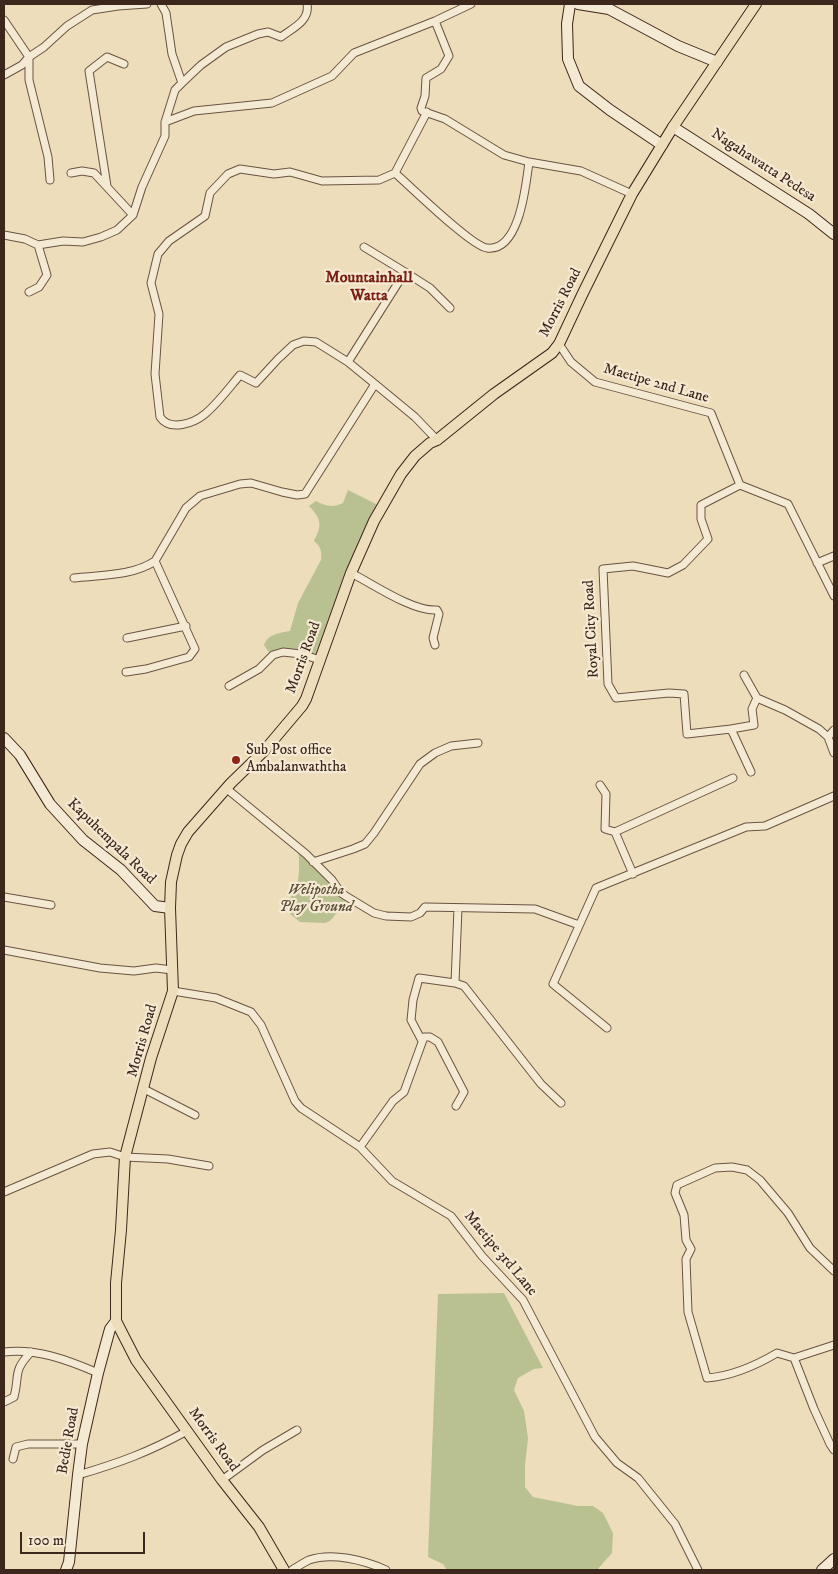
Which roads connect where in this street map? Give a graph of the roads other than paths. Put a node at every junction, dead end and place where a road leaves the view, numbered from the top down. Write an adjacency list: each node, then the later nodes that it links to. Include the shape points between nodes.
1 (147, 4): 10 (street, via 92,10)
2 (161, 4): 14 (street, via 166,13 172,54)
3 (307, 4): 14 (street, via 304,20 281,36 268,32 226,47)
4 (470, 4): 9 (street)
5 (570, 4): 18 (street, via 568,59 579,86)
6 (578, 4): 11 (street, via 609,9 678,46)
7 (756, 4): 11 (main road, Morris Road)
8 (4, 20): 10 (street)
9 (435, 21): 15 (street, via 449,56 441,69 426,78 421,108); 16 (street, via 354,54 332,76 272,103 194,111)
10 (29, 57): 13 (street); 22 (street, via 29,80 48,157)
11 (717, 62): 17 (main road, Morris Road)
12 (124, 64): 23 (street, via 107,57 90,72)
13 (4, 75)
14 (182, 83): 16 (street, via 175,90)
15 (427, 112): 19 (street, via 445,119 504,156); 21 (street)
16 (165, 122): 25 (street, via 165,136 142,187)
17 (673, 127): 18 (main road, Morris Road); 26 (street, Nagahawatta Pedesa, via 809,214)
18 (662, 145): 24 (main road, Morris Road)
19 (530, 162): 21 (street, via 520,218 502,244 489,249 459,230); 24 (street, via 581,171)
20 (71, 173): 23 (street, via 94,173)
21 (395, 173): 34 (street, via 379,180 322,181 290,172 274,174 240,170 228,174 210,193 205,216 169,241 158,254 151,282 159,314 155,374 160,417 172,426 188,423 205,414 240,375 256,383 293,345 304,341 316,342)
22 (50, 180)
23 (107, 186): 25 (street)
24 (632, 194): 33 (main road, Morris Road)
25 (134, 215): 28 (street, via 117,230 101,237 83,242)
26 (834, 234)
27 (4, 235): 28 (street)
28 (38, 245): 31 (street, via 47,275 38,287)
29 (364, 247): 30 (street)
30 (405, 272): 32 (street, via 430,288); 34 (street)
31 (29, 292)
32 (450, 308)
33 (559, 344): 36 (main road, Morris Road, via 552,353); 37 (street, Maetipe 2nd Lane, via 571,362 595,382 710,413)
34 (348, 362): 35 (street)
35 (376, 384): 36 (street); 39 (street, via 305,494 282,492 252,483 200,496 186,508)
36 (437, 440): 41 (main road, Morris Road, via 415,456 401,474 374,521)
37 (740, 485): 40 (street, via 788,504); 52 (street, Royal City Road, via 700,505 708,539 684,565 668,573 633,566 603,569 608,684 616,698 684,694 687,734)
38 (834, 556): 40 (street)
39 (155, 561): 42 (street, via 129,571); 44 (street)
40 (818, 563): 43 (street)
41 (351, 573): 46 (street, via 412,606 437,610); 47 (main road, Morris Road)
42 (74, 578)
43 (834, 596)
44 (186, 626): 45 (street); 48 (street, via 195,649 189,657 146,670)
45 (127, 638)
46 (434, 645)
47 (320, 660): 50 (street, via 283,652 273,655 259,668); 61 (main road, Morris Road, via 302,706)
48 (126, 672)
49 (744, 675): 51 (street)
50 (229, 686)
51 (758, 698): 52 (street, via 752,709 754,725); 54 (street, via 785,710)
52 (731, 730): 58 (street)
53 (834, 730): 54 (street)
54 (828, 737): 57 (street)
55 (4, 738): 70 (street, Kapuhempala Road, via 20,755 50,804 83,840 120,870 155,906)
56 (478, 743): 66 (street, via 451,746 435,752 420,764 365,844)
57 (834, 753)
58 (751, 772)
59 (733, 778): 65 (street)
60 (600, 784): 65 (street, via 606,794 605,829)
61 (227, 789): 66 (street); 70 (main road, Morris Road, via 181,844 171,882)
62 (834, 792): 64 (street)
63 (834, 796): 67 (street, via 765,826 746,828)
64 (789, 811)
65 (615, 832): 67 (street)
66 (313, 862): 71 (street, via 341,893 374,913 411,917 425,907)
67 (632, 874): 72 (street, via 596,888)
68 (4, 897): 69 (street)
69 (51, 905)
70 (170, 908): 74 (main road, Morris Road)
71 (458, 908): 72 (street, via 535,909); 75 (street)
72 (579, 925): 77 (street, via 552,984)
73 (4, 950): 74 (street, via 100,968)
74 (172, 970): 76 (main road, Morris Road)
75 (455, 983): 78 (street, via 419,978 411,1020); 80 (street, via 464,986 541,1084)
76 (173, 991): 79 (main road, Morris Road); 83 (street, Maetipe 3rd Lane, via 216,998 251,1012 262,1025 295,1101)
77 (606, 1028)
78 (422, 1041): 81 (street, via 424,1037 430,1037 444,1051 464,1092); 83 (street, via 404,1092 393,1101)
79 (144, 1089): 82 (street); 84 (main road, Morris Road)
80 (562, 1103)
81 (456, 1106)
82 (195, 1115)
83 (360, 1147): 107 (street, Maetipe 3rd Lane, via 392,1181 451,1216 523,1300 595,1437 617,1463 638,1478 675,1524)
84 (125, 1156): 85 (street); 86 (street, via 110,1152 92,1154); 88 (main road, Morris Road)
85 (209, 1166)
86 (4, 1192)
87 (834, 1271): 92 (street, via 810,1248 760,1180 747,1170 715,1168 677,1184 675,1193 684,1215 686,1240 691,1249 686,1259 688,1312 707,1378 723,1377 777,1354)
88 (116, 1320): 93 (street, Bedie Road, via 110,1329); 96 (main road, Morris Road, via 136,1360)
89 (834, 1345): 92 (street)
90 (4, 1352): 91 (street)
91 (31, 1352): 93 (street, via 64,1358); 94 (street, via 20,1363 14,1398)
92 (794, 1358): 98 (street)
93 (98, 1373): 97 (street, Bedie Road)
94 (4, 1402)
95 (297, 1430): 101 (street)
96 (187, 1431): 100 (street, via 146,1452); 101 (main road, Morris Road)
97 (82, 1444): 99 (street, via 28,1444 16,1447); 100 (street, Bedie Road)
98 (834, 1450)
99 (13, 1459)
100 (78, 1475): 103 (street, Bedie Road)
101 (222, 1480): 104 (main road, Morris Road, via 259,1528)
102 (834, 1560): 108 (street)
103 (66, 1570)
104 (284, 1570)
105 (292, 1570): 106 (street, via 324,1557 373,1564)
106 (386, 1570)
107 (698, 1570)
108 (822, 1570)

